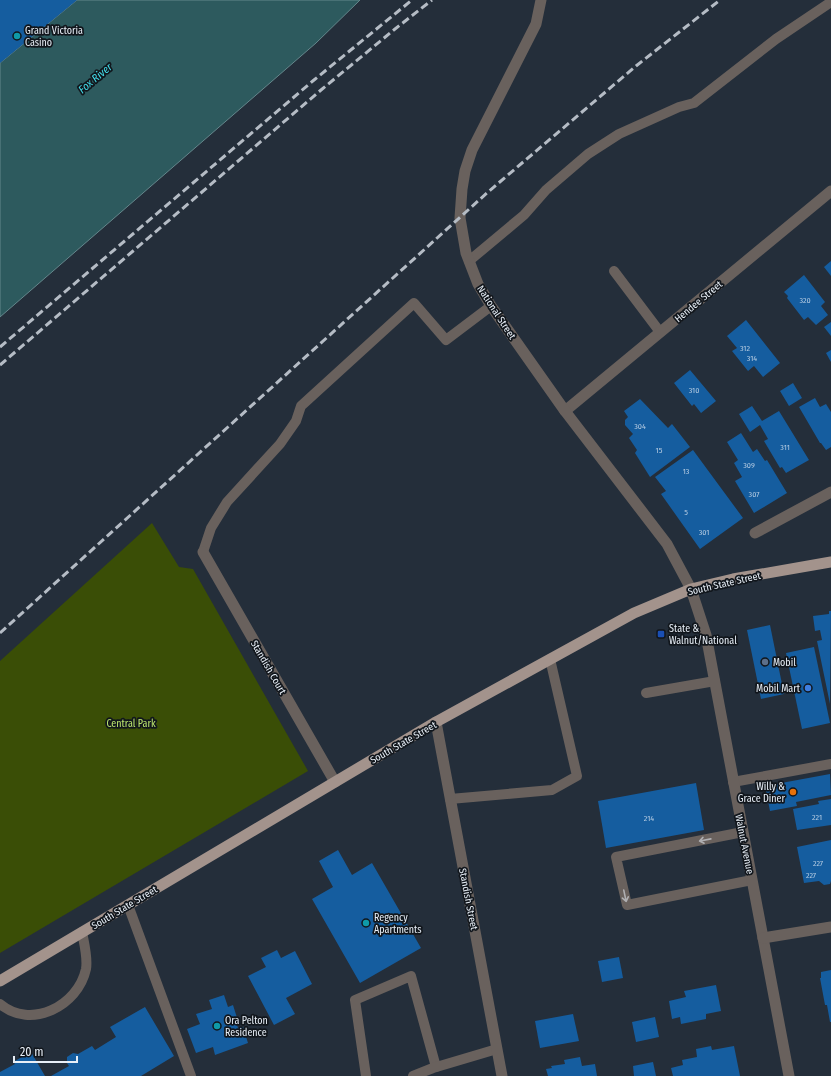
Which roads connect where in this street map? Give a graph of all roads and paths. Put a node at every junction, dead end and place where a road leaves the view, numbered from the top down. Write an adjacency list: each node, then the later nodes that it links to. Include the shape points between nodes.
1 (541, 0): 4 (street, National Street, via 536,24 472,150 465,171 460,218 464,247)
2 (831, 2): 4 (lane, via 776,39 694,103 619,134 588,154 546,190 524,215)
3 (831, 191): 7 (street, Hendee Street)
4 (469, 261): 6 (street, National Street, via 478,284)
5 (614, 271): 7 (lane)
6 (491, 306): 8 (street, National Street); 11 (lane, via 446,340 414,303 301,406 296,421 280,444 226,502 211,528)
7 (660, 332): 8 (street, Hendee Street)
8 (565, 411): 13 (street, National Street, via 667,544)
9 (831, 492): 10 (street)
10 (756, 533)
11 (203, 552): 19 (street, Standish Court)
12 (831, 562): 13 (main road, South State Street)
13 (691, 589): 14 (main road, South State Street, via 634,613); 15 (street, Walnut Avenue, via 706,635)
14 (550, 659): 17 (main road, South State Street); 21 (lane, via 577,776 552,790)
15 (714, 681): 16 (lane); 20 (street, Walnut Avenue)
16 (646, 693)
17 (436, 722): 19 (main road, South State Street); 21 (street, Standish Street)
18 (831, 764): 20 (lane)
19 (335, 782): 24 (main road, South State Street)
20 (733, 782): 22 (street, Walnut Avenue)
21 (450, 799): 30 (street, Standish Street)
22 (743, 832): 23 (street, Walnut Avenue); 23 (lane, one-way to 23, via 616,857 627,905)
23 (752, 880): 27 (street, Walnut Avenue)
24 (128, 905): 26 (main road, South State Street); 32 (lane)
25 (831, 927): 27 (street)
26 (82, 932): 28 (main road, South State Street); 29 (lane, via 86,968 74,994 66,1002 46,1012 30,1016 20,1015)
27 (763, 938): 36 (street, Walnut Avenue)
28 (0, 981)
29 (0, 1004)
30 (497, 1049): 31 (lane); 35 (street, Standish Street)
31 (436, 1067): 33 (lane, via 412,976 355,1000); 34 (lane)
32 (191, 1076)
33 (366, 1076)
34 (412, 1076)
35 (502, 1076)
36 (789, 1076)

